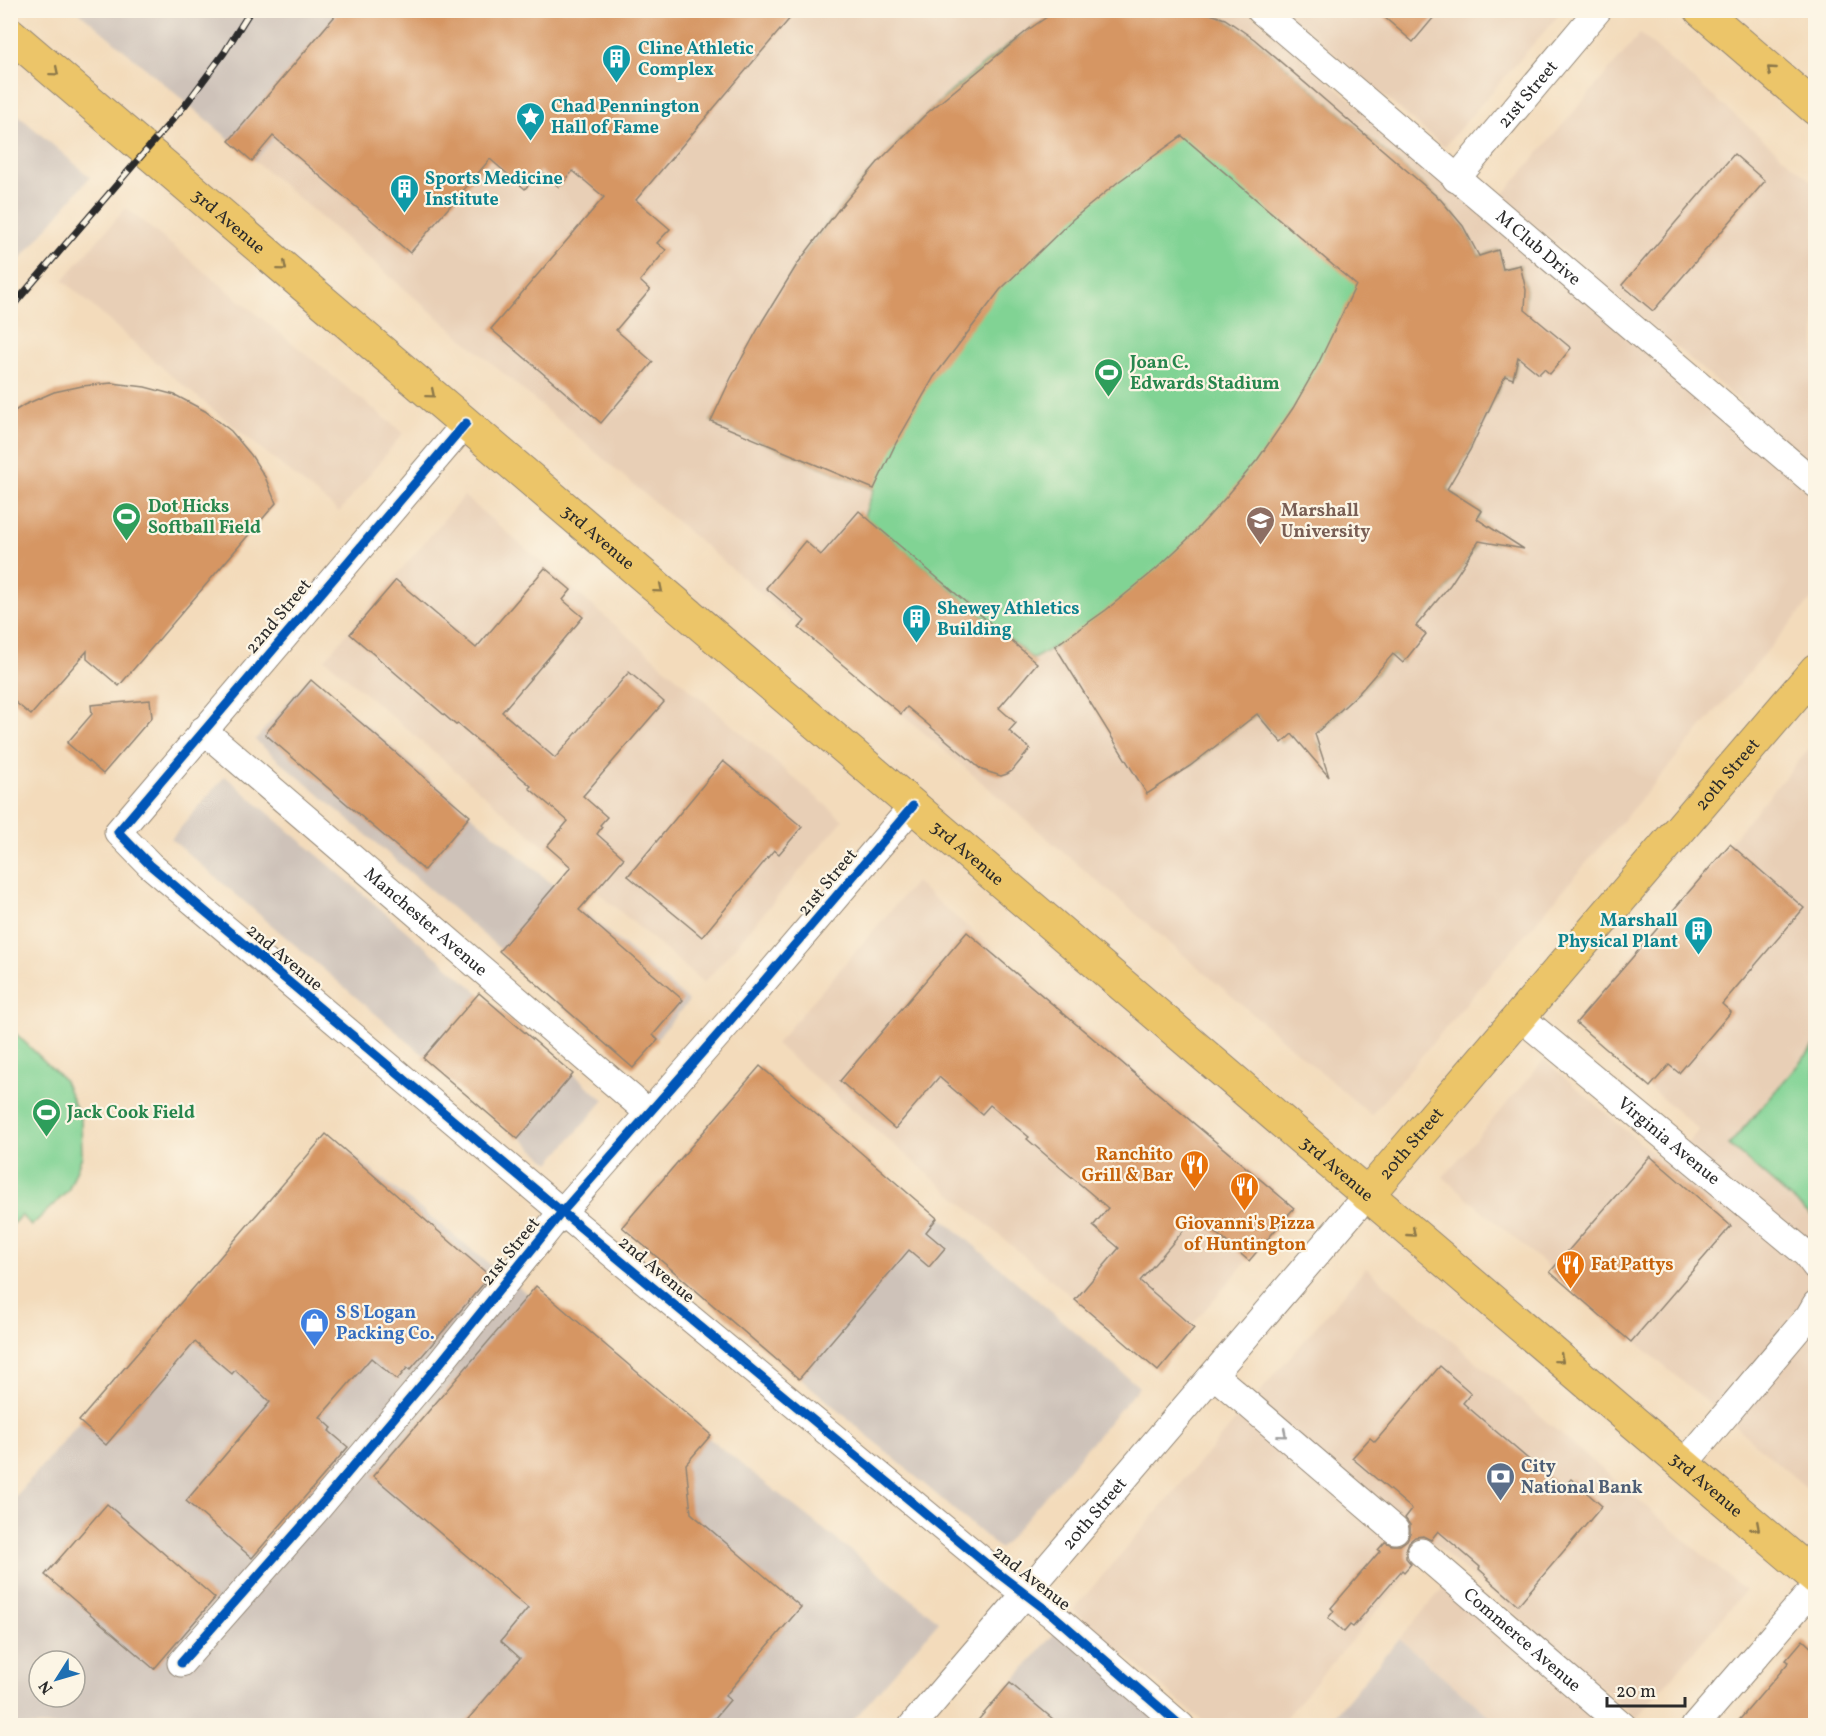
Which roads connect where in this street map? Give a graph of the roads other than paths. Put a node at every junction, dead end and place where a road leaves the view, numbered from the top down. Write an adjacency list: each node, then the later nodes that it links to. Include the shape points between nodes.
1 (1260, 10): 6 (street, M Club Drive)
2 (1598, 10): 6 (street, 21st Street)
3 (1701, 10): 5 (main road, one-way to 3)
4 (10, 34): 7 (main road, 3rd Avenue, one-way to 7)
5 (1815, 109)
6 (1456, 179): 8 (street, M Club Drive)
7 (466, 423): 10 (street, 22nd Street); 11 (main road, 3rd Avenue, one-way to 11)
8 (1815, 484)
9 (1815, 670): 13 (main road, 20th Street)
10 (203, 730): 12 (street, 22nd Street); 14 (street, Manchester Avenue)
11 (913, 806): 14 (street, 21st Street); 15 (main road, 3rd Avenue)
12 (118, 832): 16 (street, 2nd Avenue, via 150,865)
13 (1519, 1016): 15 (main road, 20th Street); 17 (street, Virginia Avenue, via 1806,1254)
14 (649, 1113): 16 (street, 21st Street)
15 (1367, 1195): 19 (street, 20th Street); 20 (main road, 3rd Avenue, one-way to 20)
16 (562, 1212): 25 (street, 2nd Avenue); 26 (street, 21st Street, via 318,1508)
17 (1815, 1267)
18 (1815, 1305): 20 (street)
19 (1214, 1375): 21 (street, one-way to 21); 25 (street, 20th Street)
20 (1684, 1464): 23 (main road, 3rd Avenue, one-way to 23)
21 (1395, 1530)
22 (1420, 1552): 29 (street, Commerce Avenue)
23 (1815, 1578)
24 (1815, 1586): 30 (street)
25 (1026, 1594): 27 (street, 20th Street); 28 (street, 2nd Avenue)
26 (181, 1663)
27 (912, 1725)
28 (1181, 1725)
29 (1623, 1725)
30 (1695, 1725)

